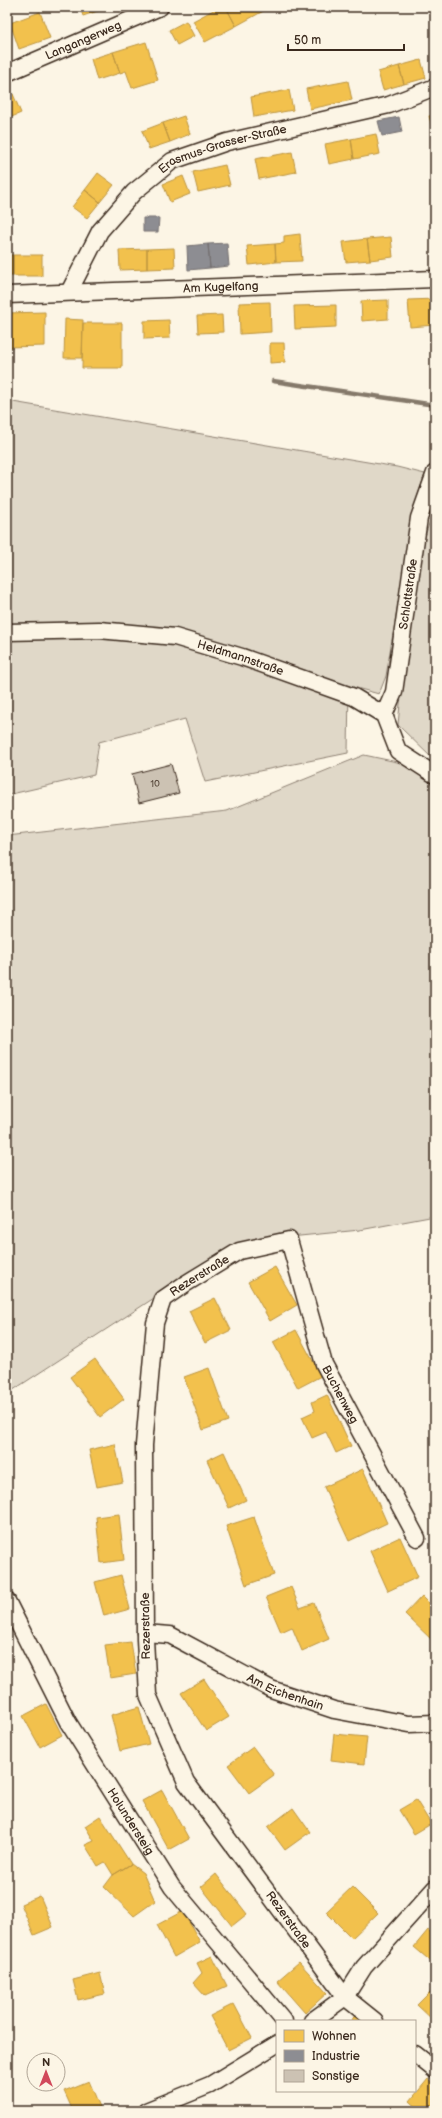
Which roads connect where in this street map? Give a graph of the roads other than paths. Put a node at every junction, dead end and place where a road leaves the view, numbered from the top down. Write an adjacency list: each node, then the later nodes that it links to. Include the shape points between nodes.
1 (160, 7): 2 (street, Langangerweg)
2 (141, 12): 3 (street, Langangerweg)
3 (7, 74)
4 (435, 87): 6 (street, Erasmus-Grasser-Straße, via 389,105 227,142 172,161 134,192 100,231)
5 (435, 279): 6 (street, Am Kugelfang)
6 (69, 292): 7 (street, Am Kugelfang)
7 (7, 295)
8 (435, 473): 10 (street, Schlottstraße, via 418,518 394,692)
9 (7, 632): 10 (street, Heldmannstraße, via 99,630 175,637 242,657 354,697)
10 (384, 715): 11 (street, via 398,751)
11 (435, 775)
12 (290, 1240): 13 (street, Buchenweg, via 324,1364); 15 (street, Rezerstraße, via 239,1251 163,1299 155,1323 144,1445)
13 (417, 1538)
14 (7, 1602): 19 (street, Holundersteig, via 68,1722 172,1887)
15 (145, 1633): 16 (street, Am Eichenhain, via 170,1634 271,1690 334,1710 409,1724); 18 (street, Rezerstraße, via 148,1695 186,1782)
16 (435, 1723)
17 (435, 1888): 18 (street, via 364,1967)
18 (344, 1996): 20 (street); 21 (street, Rezerstraße)
19 (283, 2020)
20 (313, 2020)
21 (374, 2020)
22 (276, 2045): 25 (street, via 210,2085)
23 (416, 2055): 24 (street)
24 (435, 2070)
25 (146, 2111)

